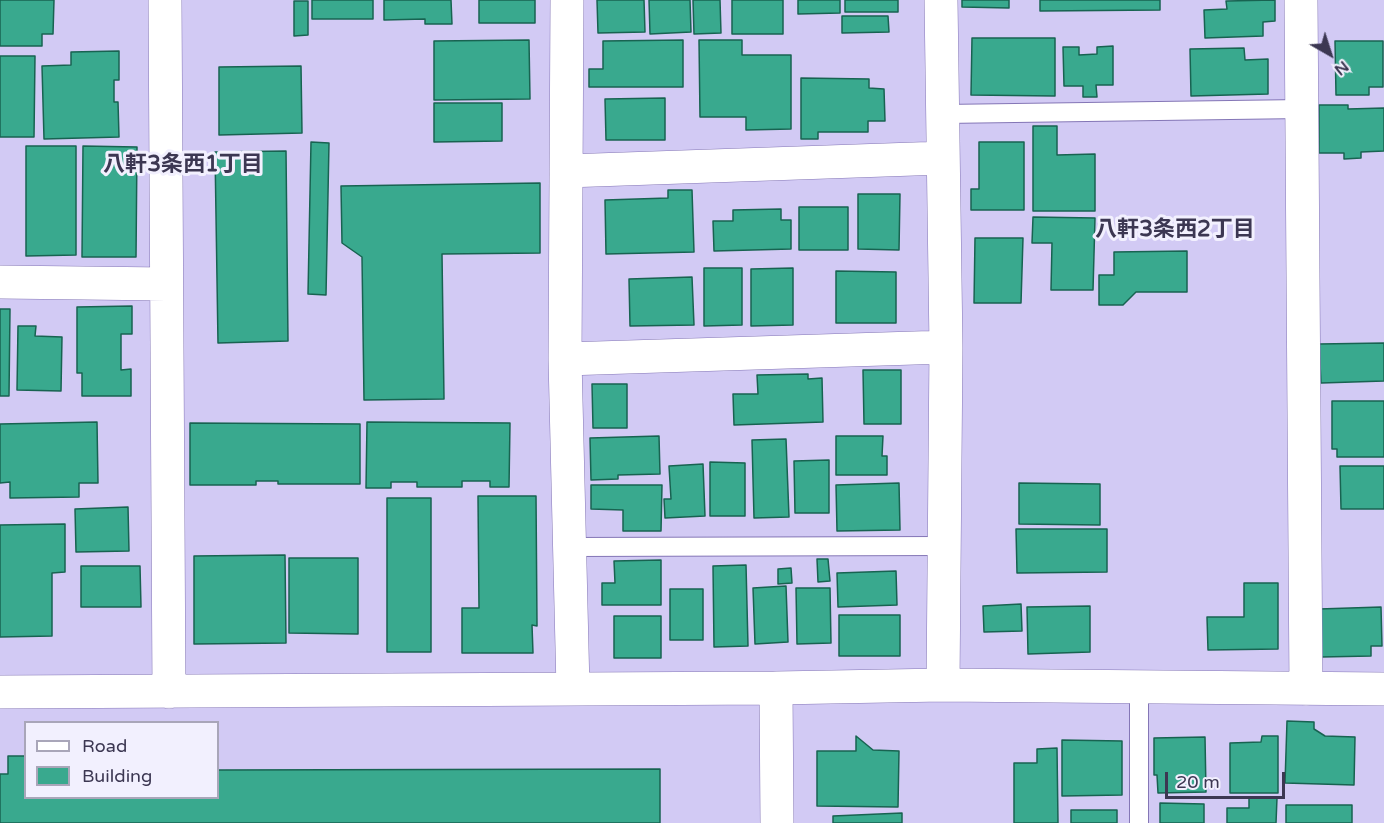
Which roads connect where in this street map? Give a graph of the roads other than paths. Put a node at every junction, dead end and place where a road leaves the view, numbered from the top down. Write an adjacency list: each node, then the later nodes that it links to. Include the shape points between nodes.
1 (165, 0): 10 (street)
2 (567, 0): 8 (street)
3 (941, 0): 6 (street)
4 (1301, 0): 5 (street)
5 (1302, 109): 6 (lane); 19 (street)
6 (943, 114): 7 (street)
7 (944, 158): 8 (street); 11 (street)
8 (566, 171): 12 (street)
9 (0, 282): 10 (street)
10 (166, 284): 22 (street)
11 (946, 347): 12 (street); 13 (street)
12 (565, 359): 14 (street)
13 (944, 546): 14 (lane); 15 (street)
14 (569, 547): 18 (street)
15 (943, 685): 16 (street); 17 (street)
16 (1139, 687): 19 (street); 24 (lane)
17 (776, 688): 18 (street); 23 (street)
18 (573, 689): 22 (street)
19 (1306, 689): 20 (street)
20 (1384, 689)
21 (0, 692): 22 (street)
22 (169, 692)
23 (777, 823)
24 (1139, 823)

